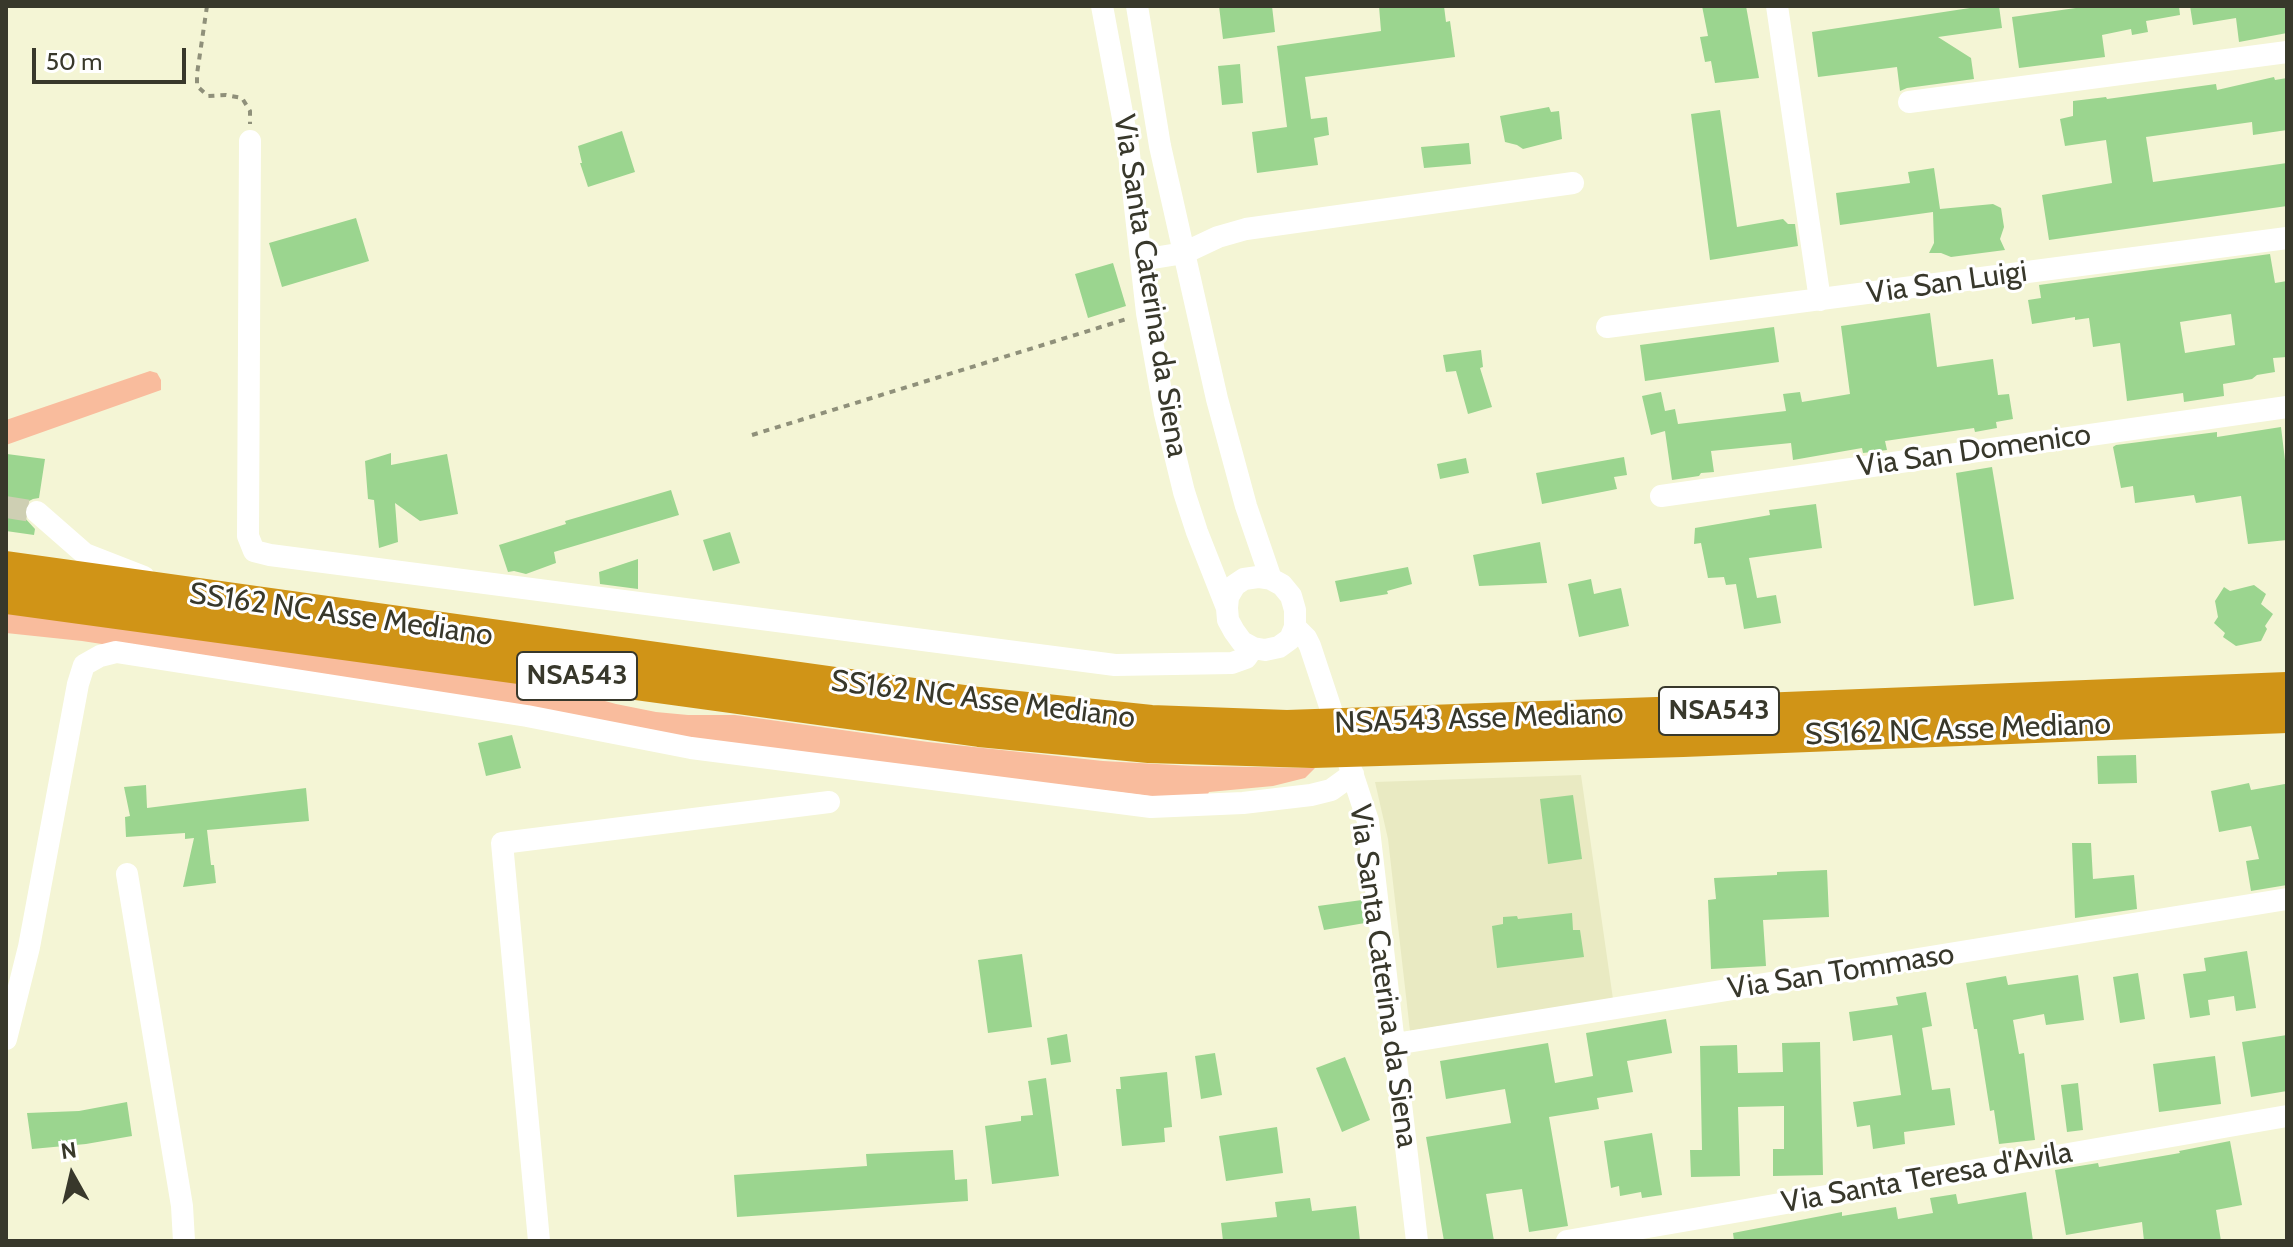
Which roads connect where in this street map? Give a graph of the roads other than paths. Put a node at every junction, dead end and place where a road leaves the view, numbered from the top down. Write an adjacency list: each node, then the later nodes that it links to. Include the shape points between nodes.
1 (1102, 6): 10 (street, Via Santa Caterina da Siena, via 1128,145)
2 (1137, 6): 9 (street, Via Santa Caterina da Siena)
3 (1777, 6): 11 (street)
4 (2287, 52): 5 (street)
5 (1909, 102)
6 (250, 141): 23 (street, via 248,536 254,551 1115,665 1232,663 1246,658)
7 (1573, 183): 9 (street, via 1246,229)
8 (2287, 238): 11 (street, Via San Luigi)
9 (1184, 253): 10 (street); 17 (street, Via Santa Caterina da Siena, via 1221,415)
10 (1141, 260): 20 (street, Via Santa Caterina da Siena, via 1165,414 1181,479)
11 (1820, 300): 12 (street, Via San Luigi)
12 (1607, 327)
13 (2287, 407): 14 (street, Via San Domenico)
14 (1661, 496)
15 (37, 512): 18 (street, via 85,554)
16 (6, 567): 18 (highway, SS162 NC Asse Mediano)
17 (1271, 579): 20 (street, via 1244,579 1235,585); 21 (street, via 1291,596)
18 (178, 592): 27 (highway, SS162 NC Asse Mediano, via 979,703)
19 (6, 598): 27 (highway, NSA543 Asse Mediano / NSA543, via 979,731)
20 (1227, 608): 23 (street, via 1234,631)
21 (1295, 627): 22 (street); 24 (street, Via Santa Caterina da Siena, via 1306,638)
22 (1279, 647): 23 (street); 24 (street, via 1307,658)
23 (1253, 648)
24 (1317, 669): 28 (street, Via Santa Caterina da Siena)
25 (2287, 688): 27 (highway, NSA543 Asse Mediano / NSA543)
26 (2287, 717): 27 (highway, SS162 NC Asse Mediano, via 1312,752)
27 (1150, 734)
28 (1353, 774): 32 (street, via 1331,790 1311,795 1151,807 691,748 527,716 116,652 84,665 78,684 29,947); 33 (street, Via Santa Caterina da Siena, via 1368,821)
29 (829, 802): 36 (street, via 502,843)
30 (127, 874): 35 (street)
31 (2287, 899): 33 (street, Via San Tommaso)
32 (6, 1039)
33 (1395, 1044): 37 (street, Via Santa Caterina da Siena)
34 (2287, 1116): 38 (street, Via Santa Teresa d'Avila)
35 (184, 1241)
36 (539, 1241)
37 (1417, 1241)
38 (1567, 1241)

